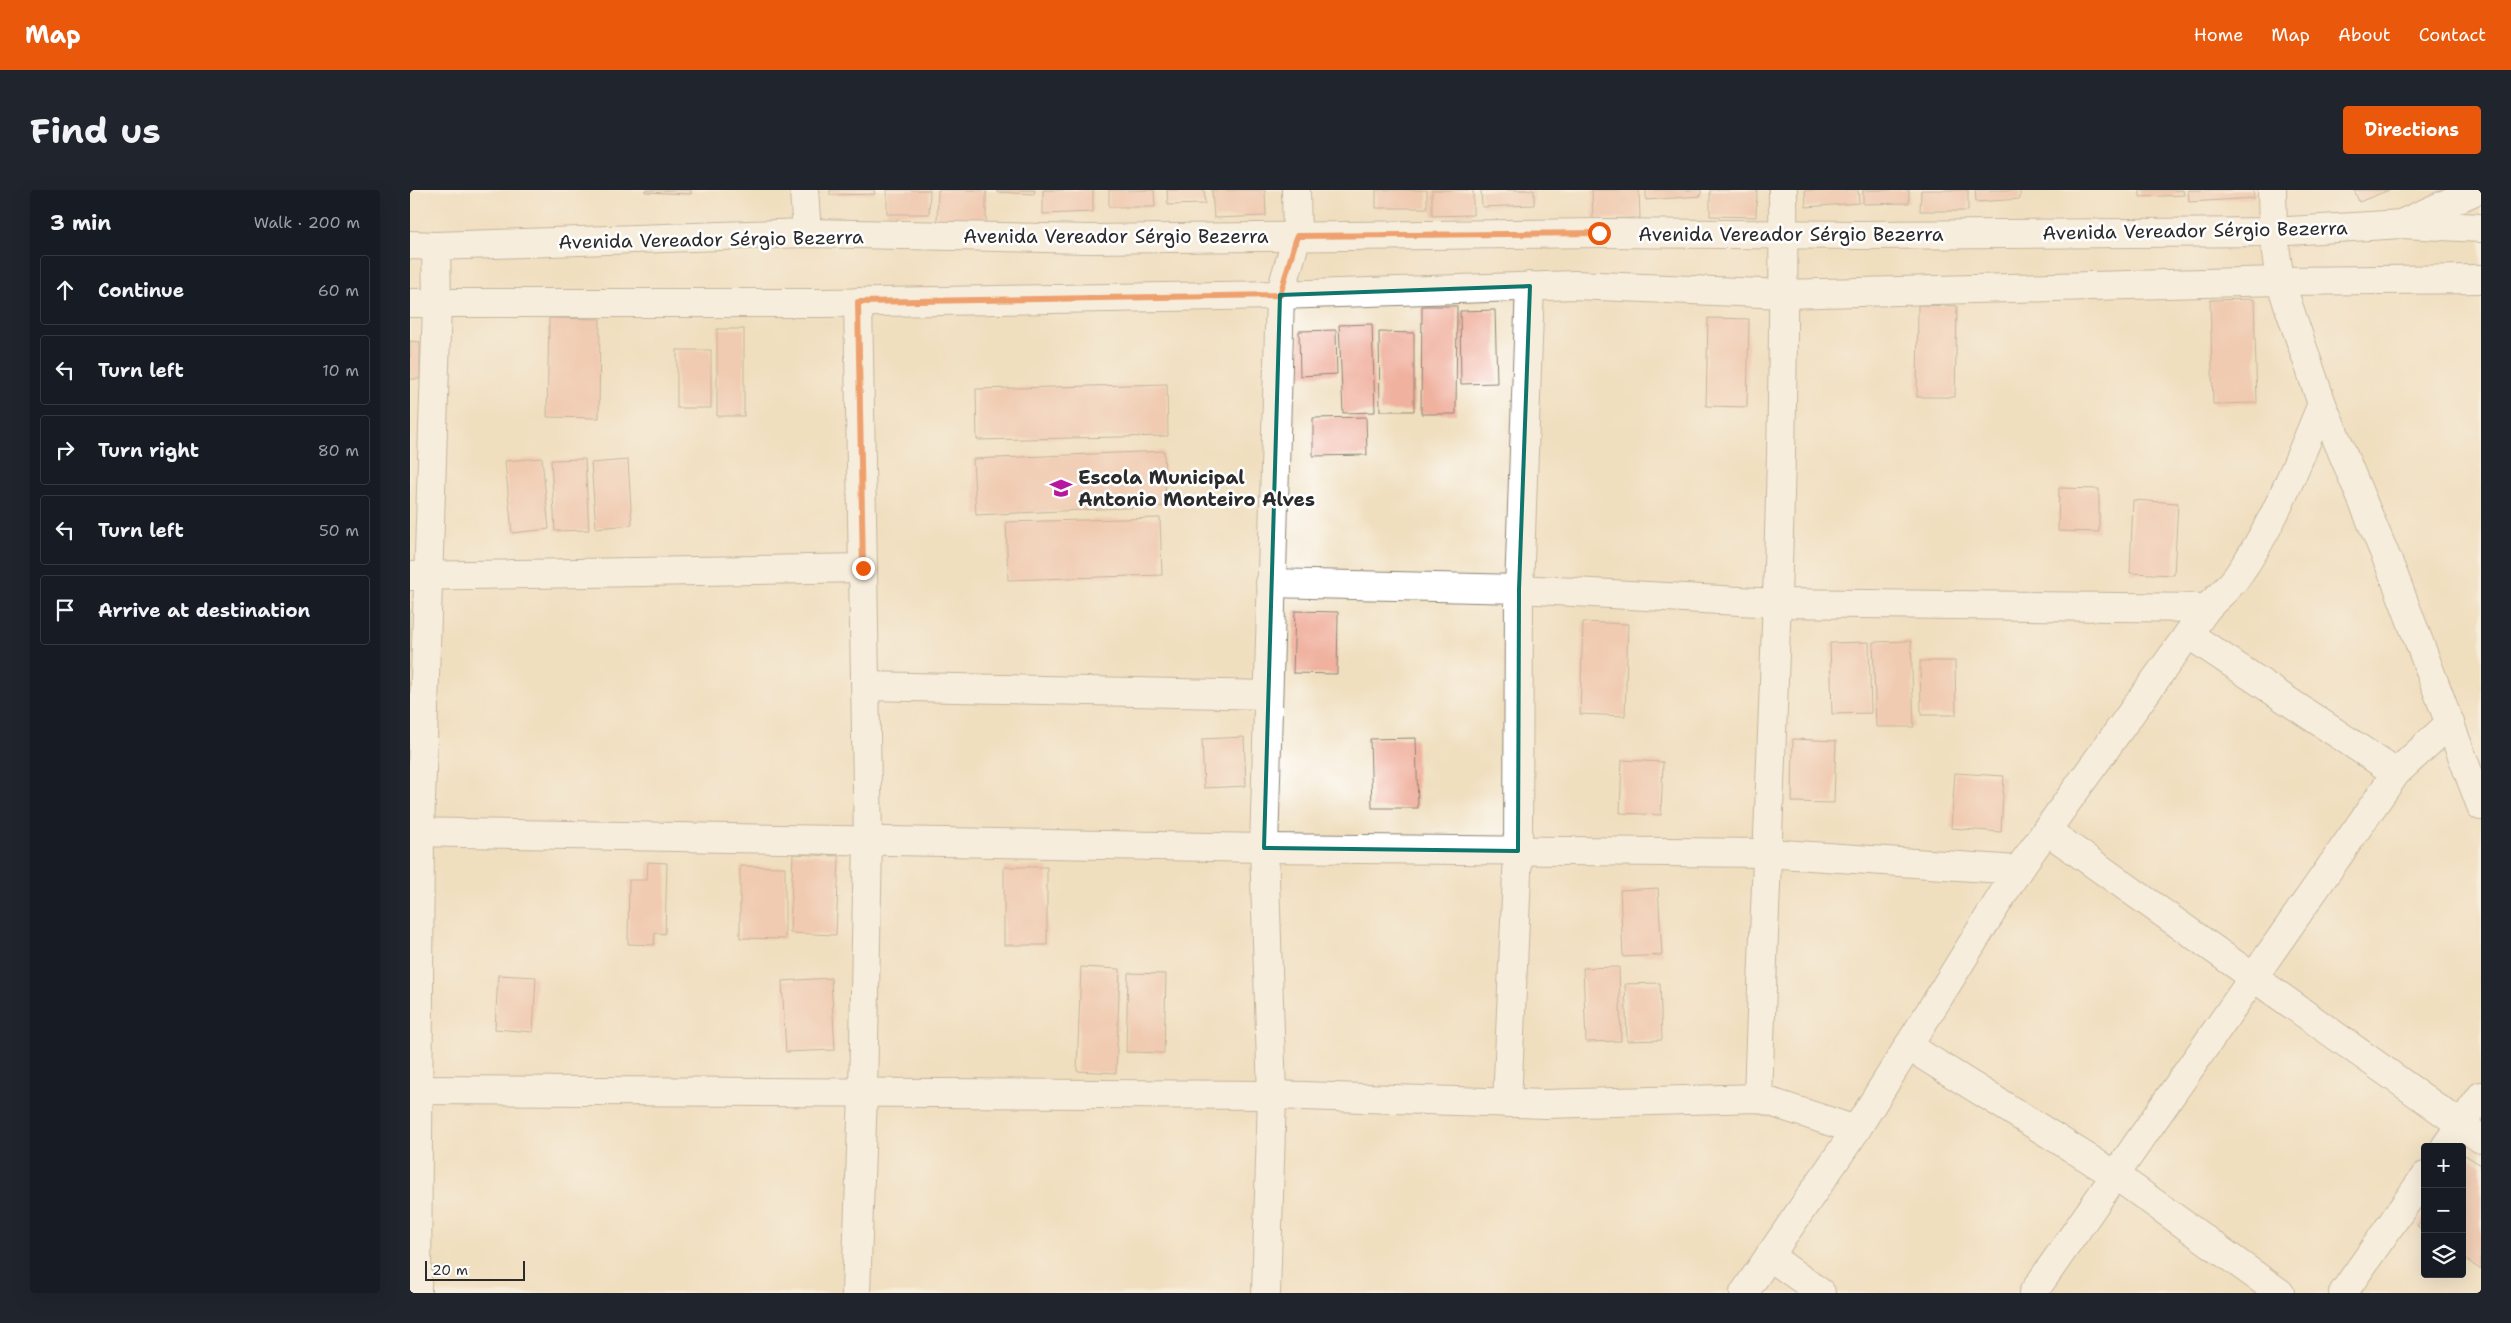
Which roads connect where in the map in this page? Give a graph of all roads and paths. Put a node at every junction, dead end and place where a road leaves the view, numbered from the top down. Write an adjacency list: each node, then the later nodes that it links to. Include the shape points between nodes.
1 (804, 190): 9 (street)
2 (1296, 190): 11 (street)
3 (1783, 190): 10 (street)
4 (2272, 190): 8 (street)
5 (2478, 190): 6 (street)
6 (2402, 224): 7 (street, Avenida Vereador Sérgio Bezerra); 8 (street, Avenida Vereador Sérgio Bezerra)
7 (2481, 228)
8 (2273, 232): 10 (street, Avenida Vereador Sérgio Bezerra); 14 (street)
9 (807, 234): 11 (street, Avenida Vereador Sérgio Bezerra, via 1089,240); 12 (street, Avenida Vereador Sérgio Bezerra)
10 (1784, 234): 11 (street, Avenida Vereador Sérgio Bezerra); 16 (street)
11 (1297, 236): 17 (street)
12 (423, 245): 20 (street)
13 (2481, 279): 14 (street)
14 (2280, 281): 16 (street); 21 (street)
15 (1530, 286): 16 (street); 17 (street); 25 (street)
16 (1784, 294): 26 (street)
17 (1280, 295): 18 (street); 24 (street)
18 (858, 302): 20 (street); 22 (street)
19 (410, 303): 20 (street)
20 (437, 304): 23 (street)
21 (2322, 404): 27 (street, via 2262,538 2235,579); 31 (street, via 2394,576)
22 (863, 568): 23 (street); 29 (street)
23 (418, 576): 35 (street)
24 (1270, 582): 25 (street); 30 (street)
25 (1519, 589): 26 (street); 38 (street)
26 (1776, 603): 27 (street); 39 (street)
27 (2207, 608): 28 (street)
28 (2188, 634): 32 (street); 34 (street)
29 (866, 686): 30 (street); 36 (street)
30 (1267, 694): 37 (street)
31 (2450, 723): 32 (street); 33 (street)
32 (2396, 772): 41 (street)
33 (2481, 806)
34 (2046, 830): 40 (street); 41 (street)
35 (415, 832): 36 (street); 43 (street)
36 (868, 841): 37 (street); 44 (street)
37 (1264, 848): 38 (street); 45 (street)
38 (1518, 851): 39 (street); 48 (street)
39 (1766, 853): 40 (street); 47 (street)
40 (2018, 870): 42 (street)
41 (2254, 976): 50 (street); 51 (street)
42 (1908, 1046): 49 (street); 51 (street)
43 (414, 1090): 44 (street); 54 (street)
44 (863, 1093): 45 (street); 55 (street)
45 (1272, 1096): 48 (street); 56 (street)
46 (2481, 1096): 50 (street)
47 (1758, 1098): 48 (street); 49 (street)
48 (1507, 1103)
49 (1856, 1130): 53 (street)
50 (2462, 1137)
51 (2115, 1175): 59 (street); 60 (street)
52 (2421, 1182): 61 (street)
53 (1769, 1256): 57 (street); 58 (street)
54 (417, 1293)
55 (856, 1293)
56 (1266, 1293)
57 (1744, 1293)
58 (1821, 1293)
59 (2033, 1293)
60 (2280, 1293)
61 (2343, 1293)

